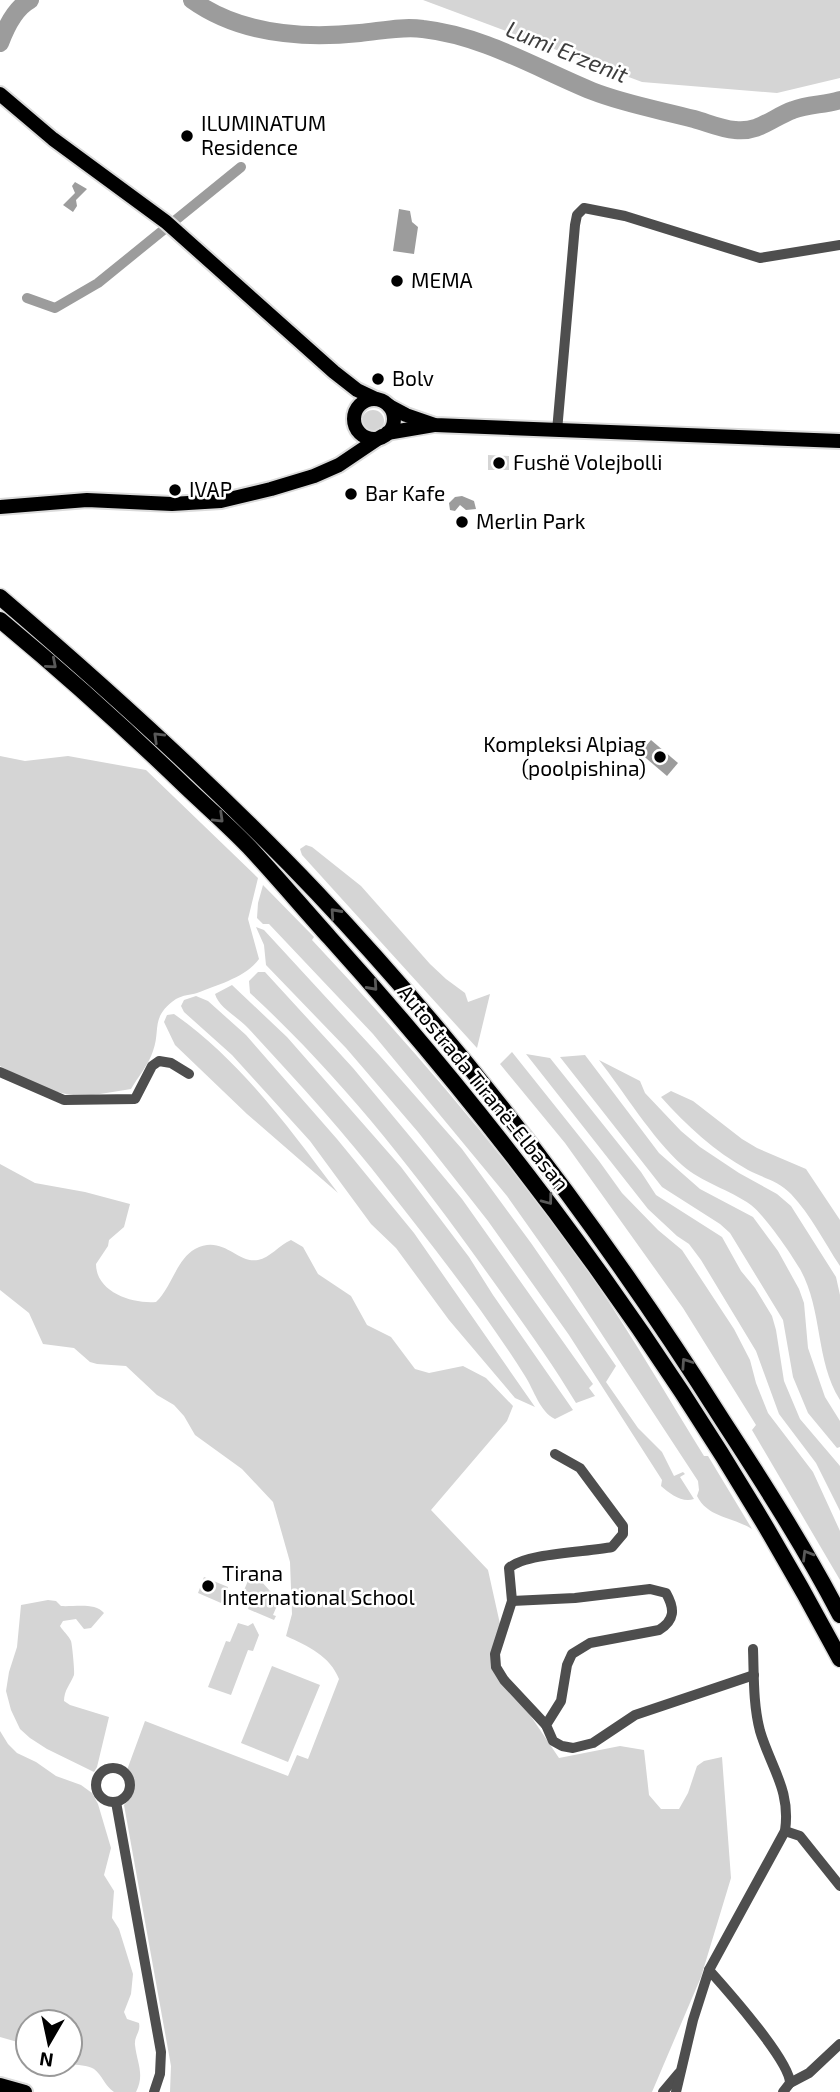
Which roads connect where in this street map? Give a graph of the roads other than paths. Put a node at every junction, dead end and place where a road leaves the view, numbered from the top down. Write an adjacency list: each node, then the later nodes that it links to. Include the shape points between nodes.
1 (0, 94): 3 (main road, via 159,216)
2 (840, 245): 8 (street, via 760,258 625,216 584,208 575,225)
3 (334, 372): 4 (main road); 5 (main road)
4 (382, 403): 5 (main road, via 365,401); 6 (main road); 9 (main road, via 393,420)
5 (358, 407): 7 (main road, via 354,420)
6 (435, 425): 8 (main road); 9 (main road)
7 (358, 431): 9 (main road, via 371,438); 11 (main road)
8 (557, 431): 10 (main road)
9 (385, 434): 11 (main road)
10 (840, 440)
11 (353, 456): 12 (main road, via 314,476 208,503 87,500)
12 (0, 507)
13 (0, 597): 19 (highway, Autostrada Tiranë-Elbasan, one-way to 13, via 679,1352 565,1190 478,1079 318,894 136,717)
14 (0, 620): 21 (highway, Autostrada Tiranë-Elbasan, one-way to 21, via 135,738 248,847 459,1086 546,1197 678,1384 789,1564)
15 (0, 1072): 16 (street, via 64,1100 100,1101 135,1100 159,1061)
16 (189, 1074)
17 (555, 1454): 18 (street, via 580,1468 623,1526 623,1534 612,1547 514,1564 508,1575)
18 (512, 1601): 23 (street, via 495,1654 496,1667); 23 (street, via 650,1589 666,1593 672,1603 672,1618 659,1630 590,1643 572,1654 561,1701)
19 (840, 1615)
20 (752, 1649): 22 (street)
21 (840, 1658)
22 (754, 1675): 23 (street, via 635,1716 593,1743 573,1748 553,1741); 25 (street, via 761,1732 786,1797)
23 (546, 1725)
24 (116, 1802): 33 (street, via 160,2041 160,2074)
25 (785, 1831): 26 (street, via 800,1836); 27 (street)
26 (840, 1886)
27 (709, 1970): 29 (street); 31 (street, via 756,2025 787,2071)
28 (840, 2044): 31 (street)
29 (679, 2073): 34 (street); 35 (street)
30 (0, 2085): 32 (main road)
31 (786, 2088)
32 (25, 2092)
33 (154, 2092)
34 (663, 2092)
35 (676, 2092)

